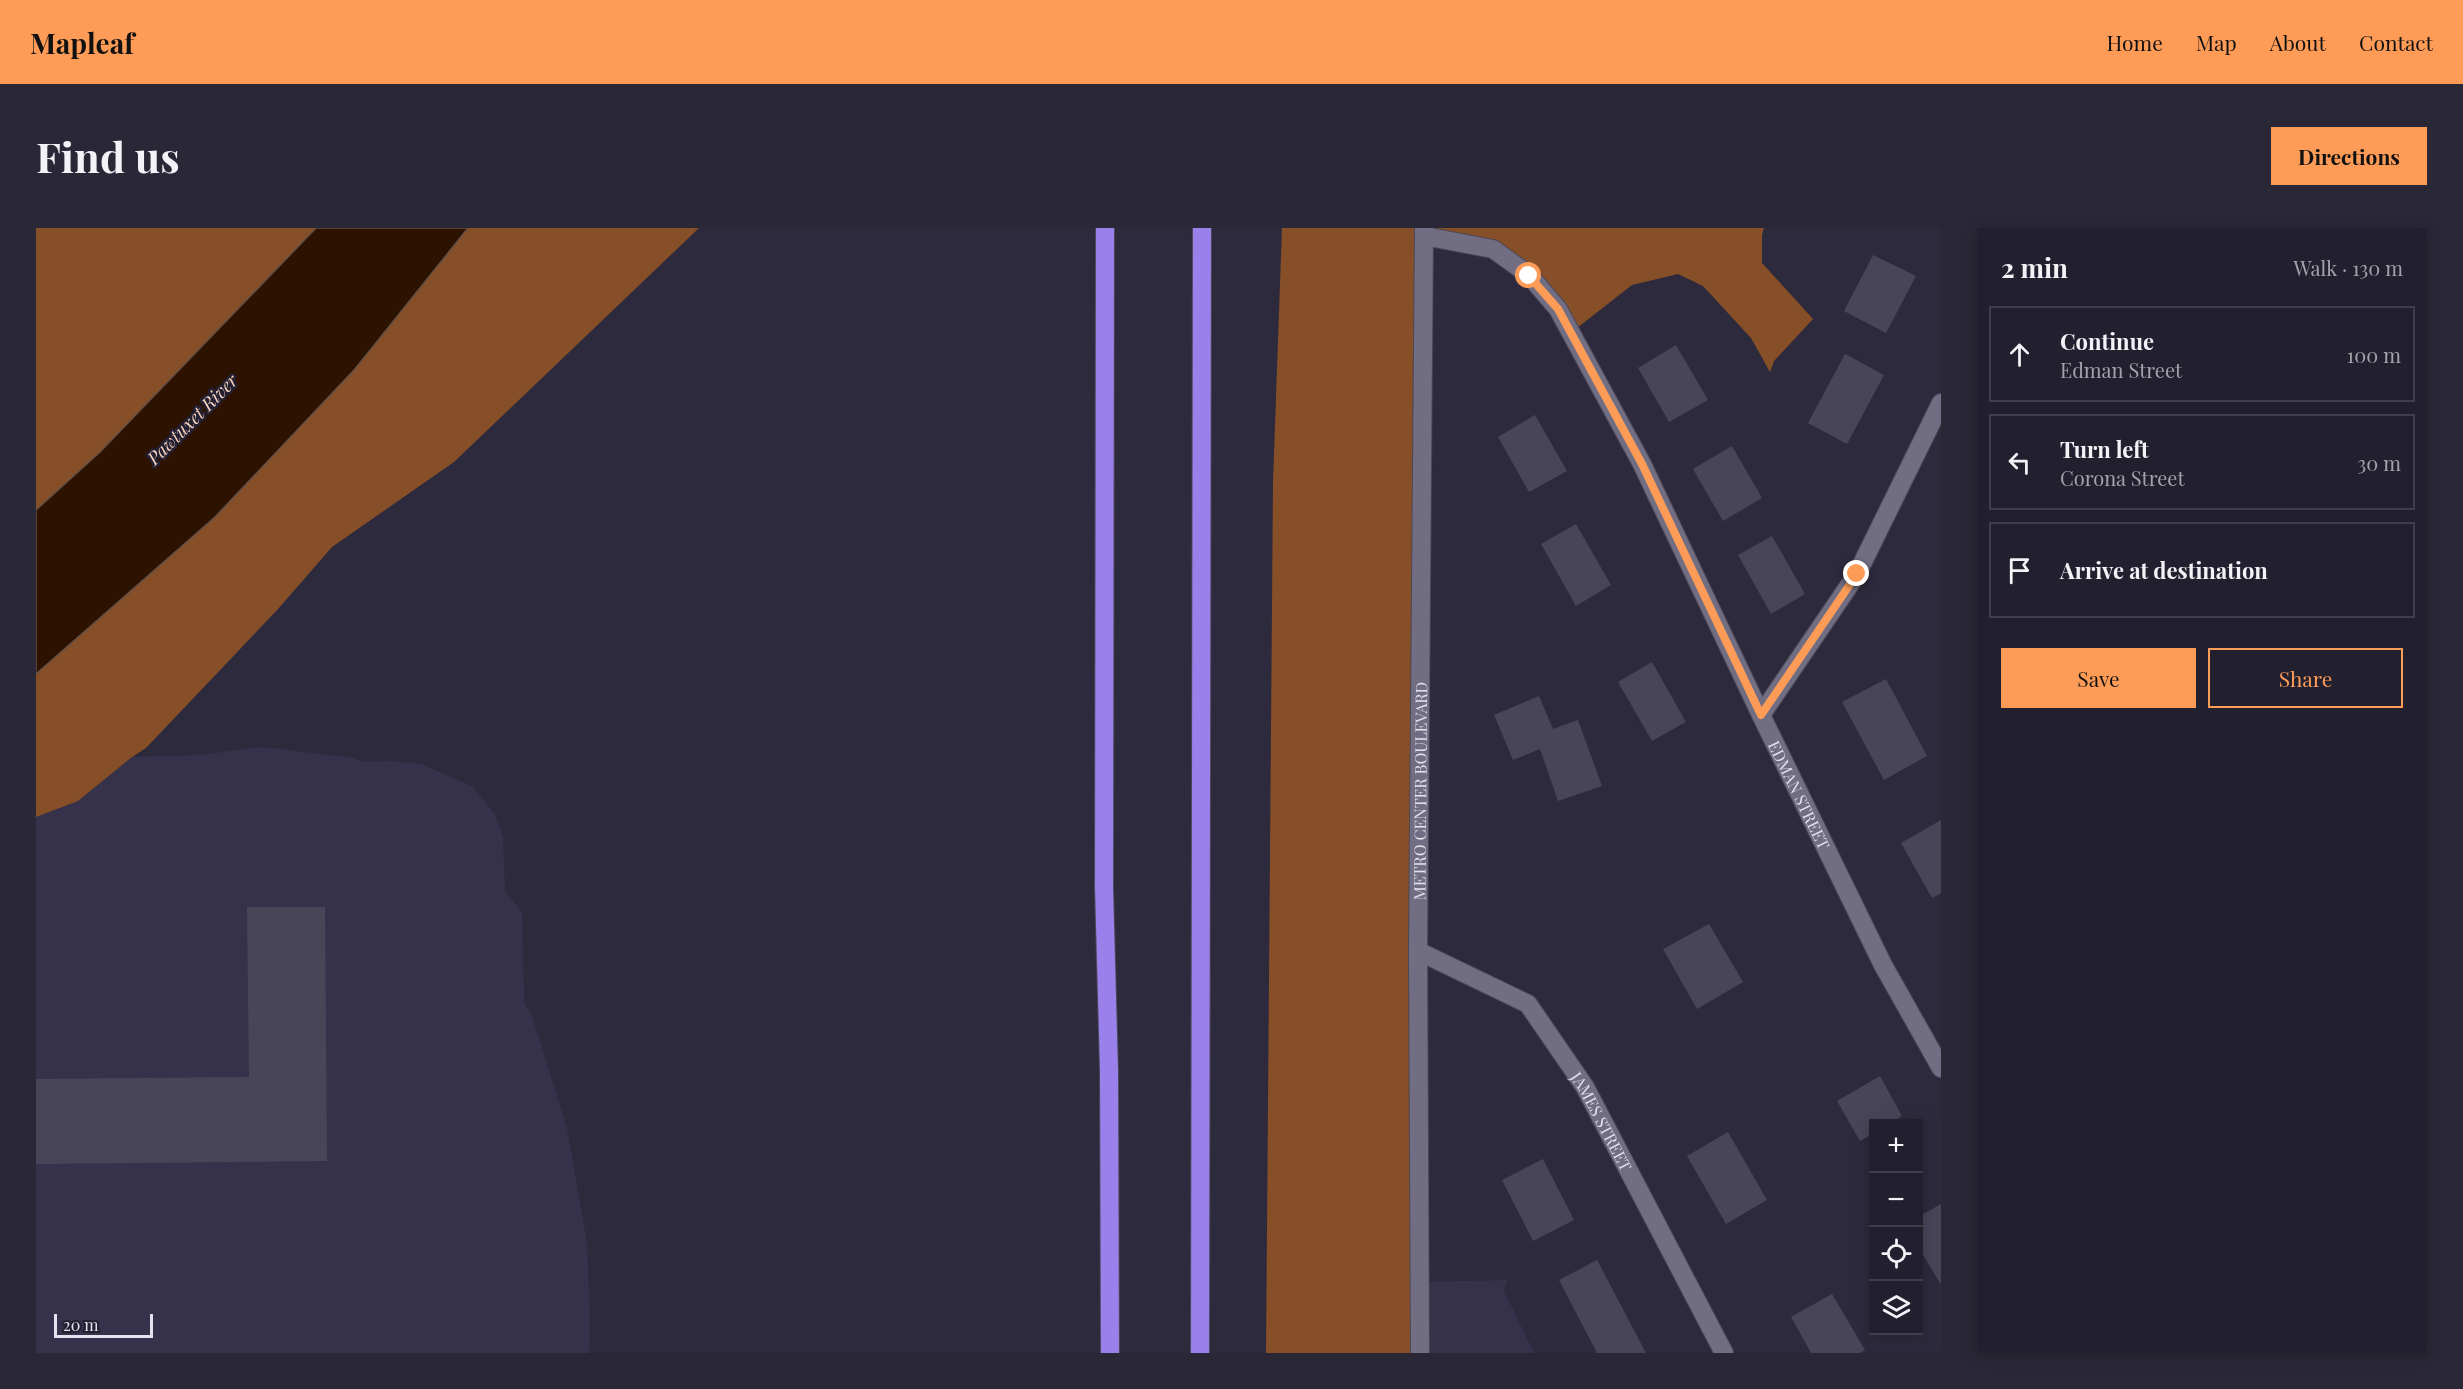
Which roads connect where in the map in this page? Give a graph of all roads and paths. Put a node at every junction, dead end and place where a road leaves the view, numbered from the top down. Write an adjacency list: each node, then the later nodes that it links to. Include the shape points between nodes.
1 (1105, 228): 8 (highway, via 1104,887)
2 (1202, 228): 9 (highway)
3 (1424, 232): 5 (street, EDMAN STREET, via 1493,249 1529,276 1558,309 1642,464); 6 (street, METRO CENTER BOULEVARD)
4 (1941, 403): 5 (street, via 1857,574)
5 (1761, 715): 7 (street, EDMAN STREET, via 1883,965)
6 (1418, 951): 10 (street, METRO CENTER BOULEVARD); 11 (street, JAMES STREET, via 1528,1004 1585,1087)
7 (1941, 1068)
8 (1110, 1353)
9 (1200, 1353)
10 (1420, 1353)
11 (1725, 1353)

